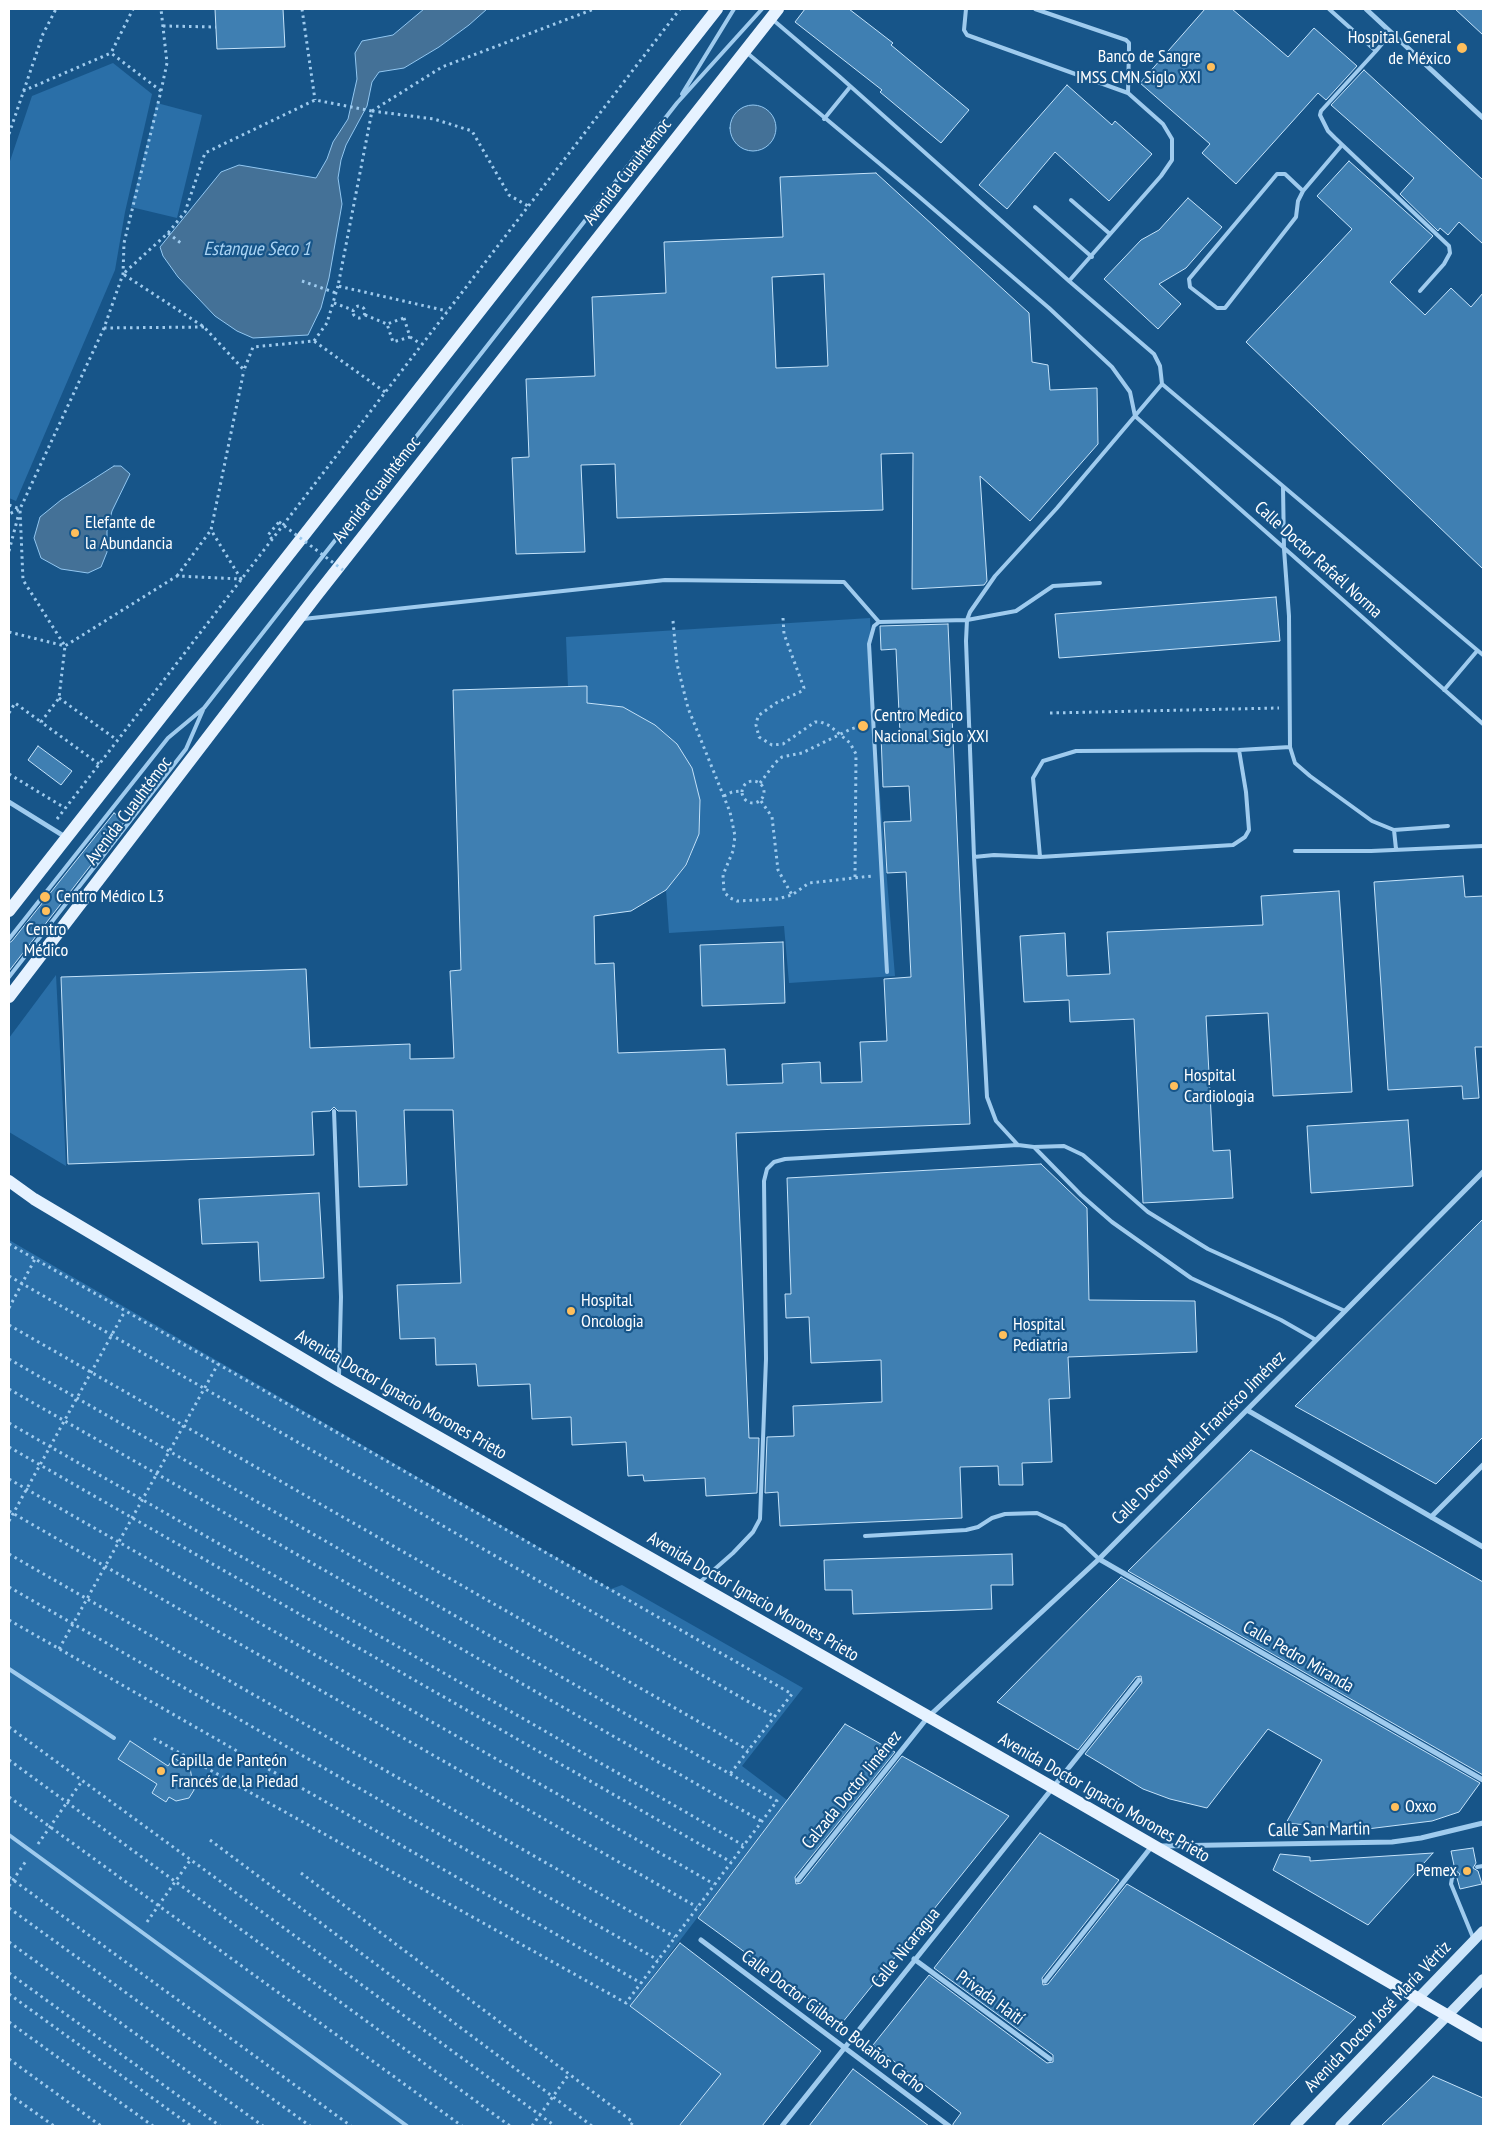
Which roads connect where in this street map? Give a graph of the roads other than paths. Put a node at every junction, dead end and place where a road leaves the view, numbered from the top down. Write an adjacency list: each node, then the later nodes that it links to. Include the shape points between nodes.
1 (717, 9): 43 (main road, Avenida Cuauhtémoc)
2 (734, 9): 14 (lane)
3 (762, 9): 14 (lane)
4 (966, 9): 13 (lane, via 964,30 967,35)
5 (1035, 9): 13 (lane, via 1126,40 1129,43)
6 (1329, 9): 11 (lane)
7 (1366, 9): 9 (street)
8 (774, 14): 10 (main road, Avenida Cuauhtémoc); 12 (lane)
9 (1391, 33): 11 (lane); 15 (street)
10 (745, 51): 16 (lane); 30 (main road, Avenida Cuauhtémoc)
11 (1376, 51): 17 (lane, via 1321,111 1328,131)
12 (850, 87): 16 (lane); 23 (lane)
13 (1128, 93): 21 (lane, via 1163,124 1172,139 1172,160)
14 (677, 103): 36 (lane)
15 (1483, 118)
16 (824, 119): 26 (lane, via 1012,276 1112,367 1130,392)
17 (1342, 145): 18 (lane); 24 (lane, via 1449,246 1450,253 1444,264)
18 (1303, 191): 18 (lane, via 1285,174 1277,174 1189,279 1190,287 1217,308 1225,308 1296,218)
19 (1071, 200): 21 (lane)
20 (1035, 207): 22 (lane)
21 (1110, 234): 22 (lane)
22 (1092, 257): 23 (lane)
23 (1069, 281): 25 (lane, via 1154,354 1160,366)
24 (1420, 291)
25 (1162, 384): 26 (lane); 27 (lane)
26 (1135, 416): 28 (lane, Calle Doctor Rafaél Norma); 31 (lane, via 995,576)
27 (1283, 487): 28 (lane); 33 (lane)
28 (1284, 549): 35 (lane, Calle Doctor Rafaél Norma); 38 (lane, via 1290,616)
29 (1100, 583): 31 (lane, via 1053,586 1016,611)
30 (298, 620): 32 (lane, via 675,580 844,582); 53 (main road, Avenida Cuauhtémoc)
31 (967, 620): 32 (lane); 47 (lane)
32 (879, 622): 51 (lane, via 874,626 869,644)
33 (1477, 651): 34 (lane); 35 (lane)
34 (1483, 655)
35 (1444, 690): 37 (lane, Calle Doctor Rafaél Norma)
36 (204, 708): 50 (lane, via 168,738); 52 (lane, via 186,749)
37 (1483, 724)
38 (1290, 746): 39 (lane); 42 (lane, via 1295,763 1310,776 1372,821)
39 (1239, 750): 48 (lane, via 1249,830 1245,837 1232,845); 48 (lane, via 1076,751 1043,760 1033,778)
40 (9, 802): 43 (street)
41 (1448, 826): 42 (lane)
42 (1394, 830): 45 (lane)
43 (67, 838): 49 (main road, Avenida Cuauhtémoc)
44 (1483, 846): 45 (lane)
45 (1396, 850): 46 (lane)
46 (1295, 851)
47 (974, 857): 48 (lane); 55 (lane, via 987,1097 996,1121)
48 (1040, 857)
49 (9, 911)
50 (9, 939)
51 (888, 972)
52 (9, 977)
53 (9, 997)
54 (334, 1111): 61 (lane, via 341,1297)
55 (1018, 1146): 56 (lane); 68 (lane, via 786,1159 774,1162 767,1169 764,1181 766,1359 760,1518 753,1532)
56 (1034, 1147): 59 (lane, via 1064,1146 1083,1154 1148,1212 1208,1249); 60 (lane, via 1112,1222 1191,1278)
57 (1483, 1172): 59 (street, Calle Doctor Miguel Francisco Jiménez)
58 (9, 1181): 61 (main road, Avenida Doctor Ignacio Morones Prieto)
59 (1345, 1311): 60 (street, Calle Doctor Miguel Francisco Jiménez)
60 (1316, 1340): 62 (street, Calle Doctor Miguel Francisco Jiménez)
61 (338, 1380): 68 (main road, Avenida Doctor Ignacio Morones Prieto)
62 (1247, 1410): 64 (street); 67 (street, Calle Doctor Miguel Francisco Jiménez)
63 (1483, 1465): 64 (street)
64 (1431, 1517): 66 (street)
65 (865, 1536): 67 (lane, via 966,1530 1005,1514 1037,1513 1064,1526)
66 (1483, 1547)
67 (1099, 1559): 71 (street, Calle Doctor Miguel Francisco Jiménez); 73 (street, Calle Pedro Miranda)
68 (697, 1586): 71 (main road, Avenida Doctor Ignacio Morones Prieto)
69 (9, 1669): 72 (lane)
70 (1139, 1680): 74 (street, Calle Nicaragua)
71 (928, 1717): 74 (main road, Avenida Doctor Ignacio Morones Prieto); 81 (street, Calzada Doctor Jiménez)
72 (114, 1738)
73 (1483, 1780)
74 (1052, 1787): 77 (main road, Avenida Doctor Ignacio Morones Prieto); 85 (street, Calle Nicaragua)
75 (1483, 1823): 77 (street, Calle San Martin, via 1392,1842)
76 (9, 1835): 93 (lane)
77 (1153, 1846): 87 (street); 88 (main road, Avenida Doctor Ignacio Morones Prieto)
78 (1483, 1866): 79 (lane)
79 (1477, 1867)
80 (1456, 1874): 84 (lane, via 1450,1884)
81 (798, 1880)
82 (1483, 1931): 84 (main road, Avenida Doctor José María Vértiz)
83 (701, 1940): 91 (street, Calle Doctor Gilberto Bolaños Cacho)
84 (1474, 1940): 88 (main road, Avenida Doctor José María Vértiz)
85 (914, 1959): 91 (street, Calle Nicaragua); 92 (street, Privada Haití)
86 (1483, 1979): 89 (main road)
87 (1045, 1981)
88 (1420, 1999): 89 (main road, Avenida Doctor Ignacio Morones Prieto); 96 (main road, Avenida Doctor José María Vértiz)
89 (1448, 2016): 90 (main road, Avenida Doctor Ignacio Morones Prieto); 97 (main road)
90 (1483, 2036)
91 (844, 2048): 94 (street, Calle Nicaragua); 95 (street, Calle Doctor Gilberto Bolaños Cacho)
92 (1050, 2059)
93 (407, 2126)
94 (782, 2126)
95 (948, 2126)
96 (1295, 2126)
97 (1340, 2126)

